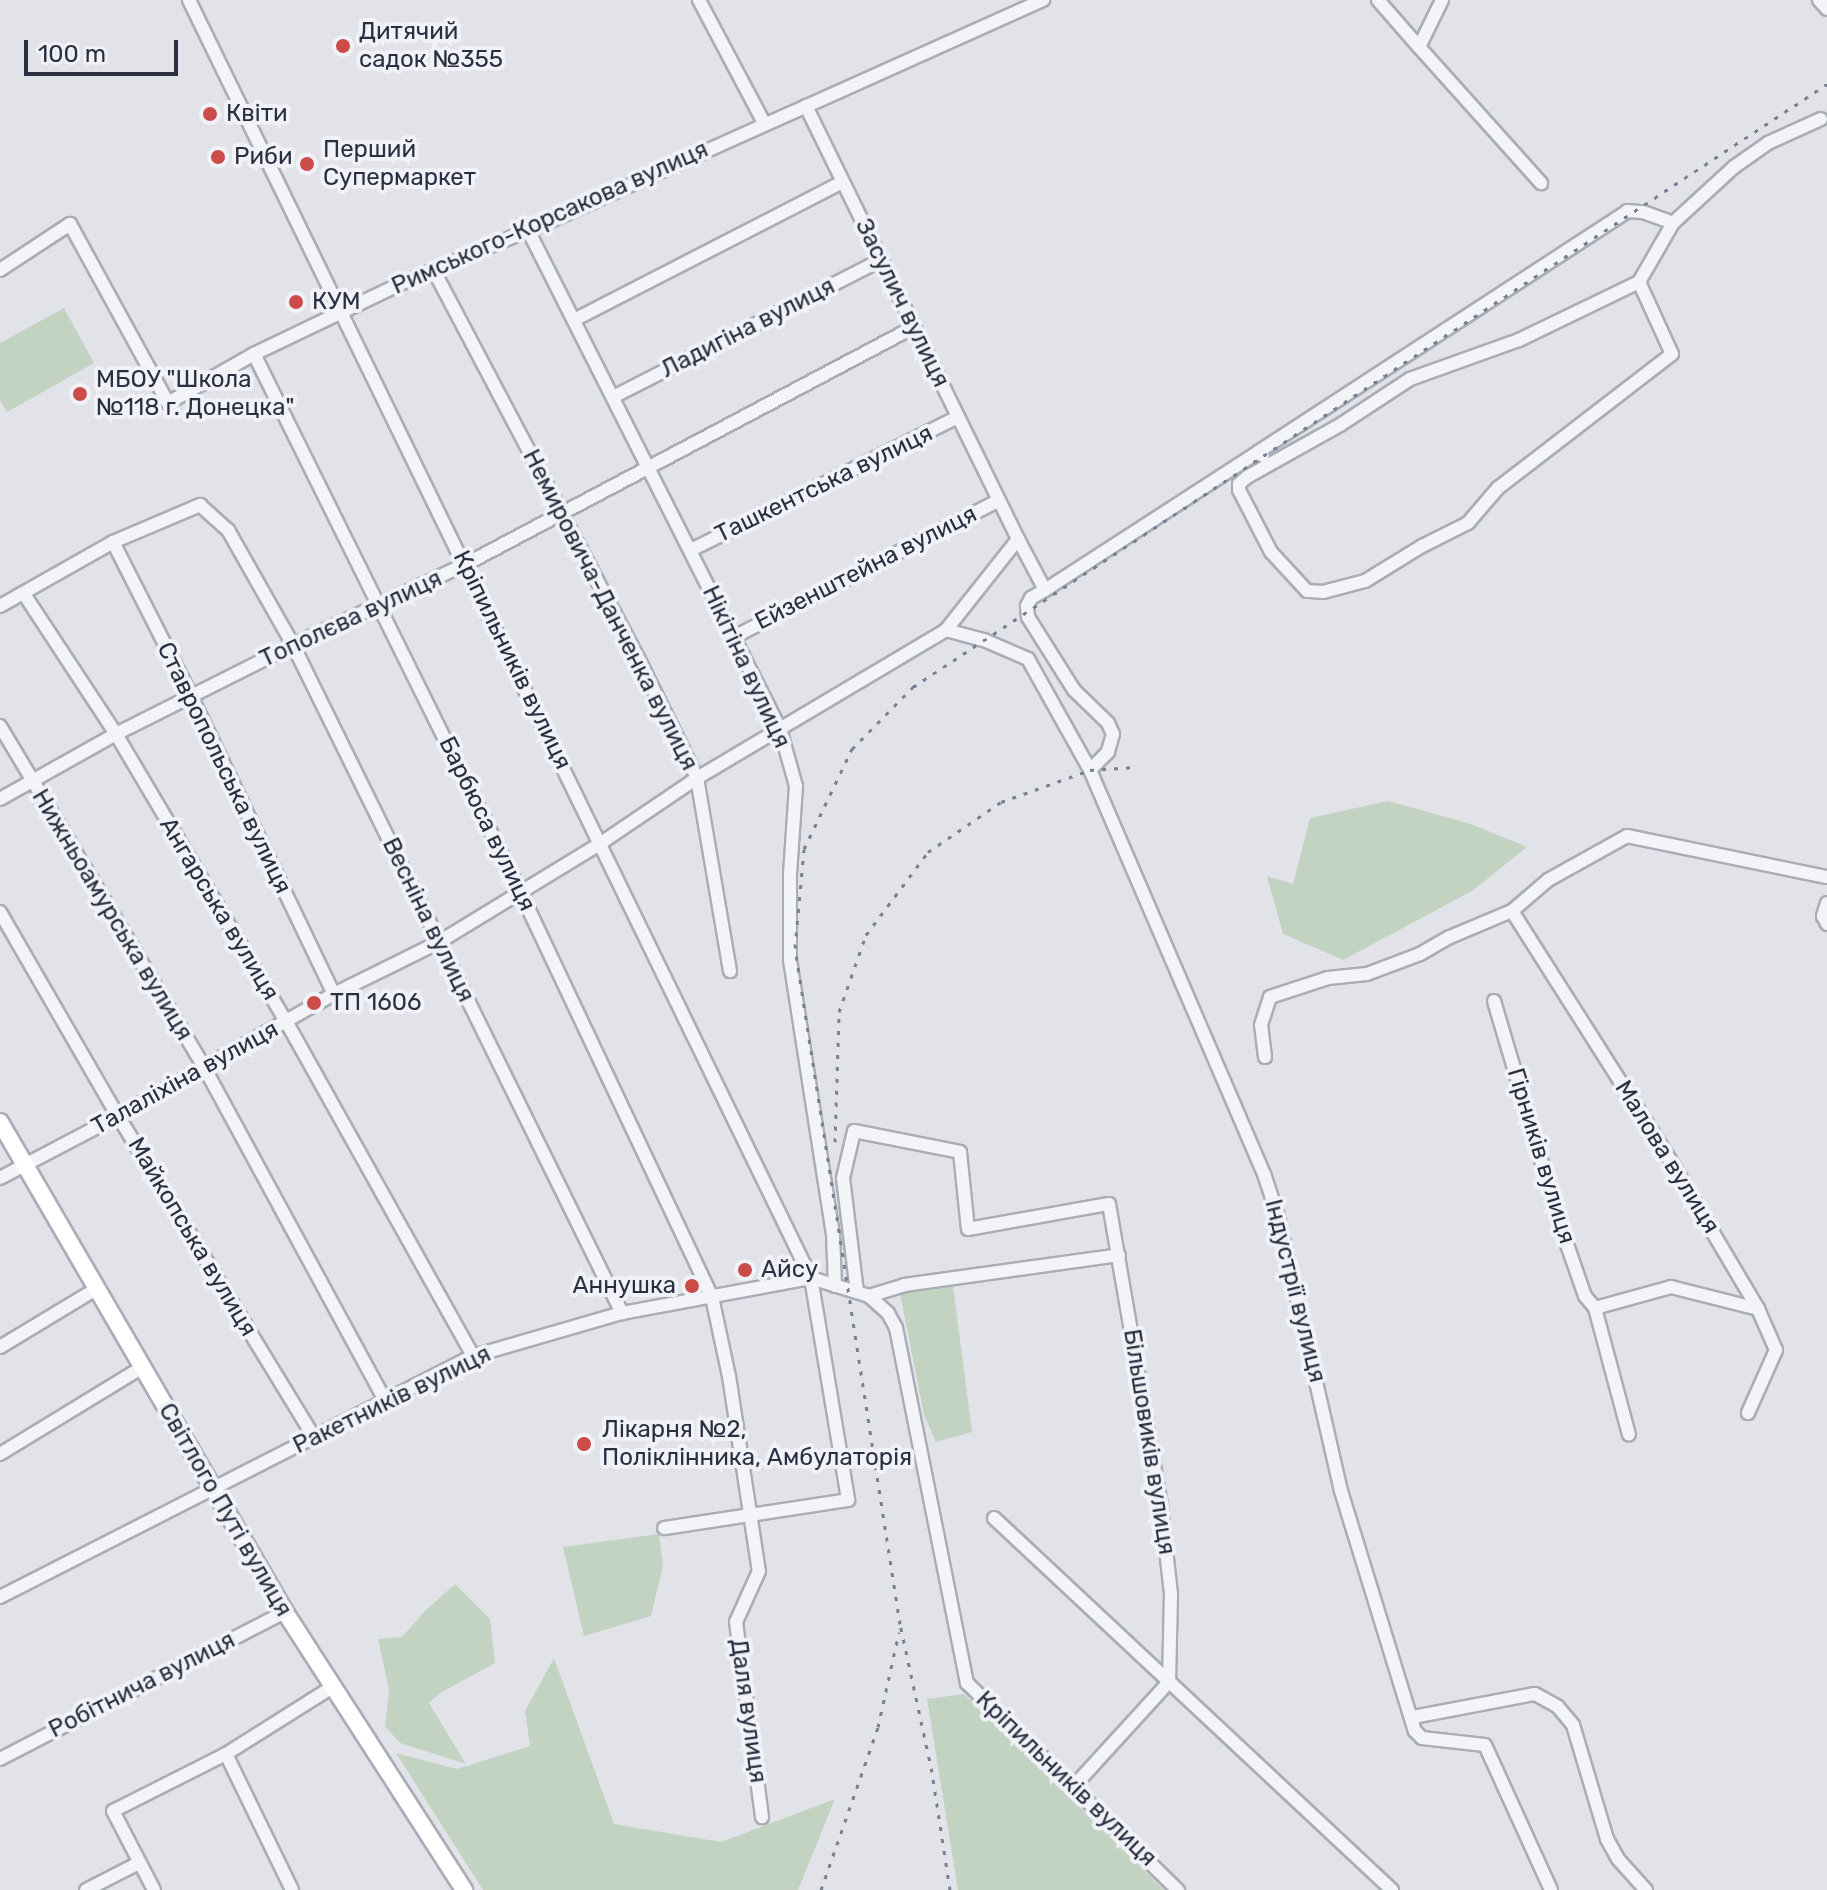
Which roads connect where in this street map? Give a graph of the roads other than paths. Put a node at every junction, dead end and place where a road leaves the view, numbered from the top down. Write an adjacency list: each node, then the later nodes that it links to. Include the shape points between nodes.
1 (189, 0): 20 (street, Кріпильників вулиця)
2 (699, 0): 11 (street)
3 (1043, 0): 9 (street, Римського-Корсакова вулиця)
4 (1378, 0): 8 (street)
5 (1442, 0): 8 (street)
6 (1819, 0): 7 (street)
7 (1827, 9)
8 (1419, 47): 13 (street)
9 (806, 106): 11 (street, Римського-Корсакова вулиця); 12 (street, Засулич вулиця)
10 (1825, 120): 14 (street, via 1768,143)
11 (764, 123): 15 (street, Римського-Корсакова вулиця)
12 (843, 182): 16 (street, Засулич вулиця); 21 (street)
13 (1541, 183)
14 (1673, 223): 19 (street); 26 (street, via 1627,211)
15 (528, 230): 17 (street, Римського-Корсакова вулиця); 21 (street, Нікітіна вулиця)
16 (881, 260): 22 (street, Засулич вулиця); 24 (street, Ладигіна вулиця)
17 (433, 269): 20 (street, Римського-Корсакова вулиця); 30 (street, Немировича-Данченка вулиця)
18 (0, 270): 23 (street, Римського-Корсакова вулиця, via 70,224 168,403)
19 (1639, 282): 27 (street, via 1519,340 1410,379); 27 (street, via 1672,354 1498,488 1468,523 1365,581 1307,591 1271,552 1247,511 1239,484)
20 (341, 312): 23 (street, Римського-Корсакова вулиця); 34 (street, Кріпильників вулиця)
21 (574, 320): 24 (street, Нікітіна вулиця)
22 (914, 327): 25 (street, Засулич вулиця); 28 (street, Тополєва вулиця)
23 (254, 354): 37 (street, Барбюса вулиця)
24 (615, 396): 28 (street, Нікітіна вулиця)
25 (958, 417): 29 (street, Засулич вулиця); 33 (street, Ташкентська вулиця)
26 (1258, 452): 27 (street); 35 (street)
27 (1273, 461)
28 (649, 469): 30 (street, Тополєва вулиця); 33 (street, Нікітіна вулиця)
29 (999, 500): 31 (street, Засулич вулиця); 40 (street, Ейзенштейна вулиця)
30 (561, 515): 34 (street, Тополєва вулиця); 47 (street, Немировича-Данченка вулиця)
31 (1018, 539): 35 (street, Засулич вулиця); 39 (street)
32 (113, 542): 36 (street); 41 (street, Весніна вулиця, via 200,505 228,530); 42 (street, Ставропольська вулиця)
33 (691, 550): 40 (street, Нікітіна вулиця)
34 (466, 564): 37 (street, Тополєва вулиця); 50 (street, Кріпильників вулиця)
35 (1045, 590): 46 (street, via 1031,598 1028,617 1074,690 1113,734 1108,752)
36 (24, 594): 38 (street); 45 (street, Ангарська вулиця)
37 (379, 605): 41 (street, Тополєва вулиця); 52 (street, Барбюса вулиця)
38 (0, 606)
39 (946, 630): 44 (street, Талаліхіна вулиця); 46 (street, Індустрії вулиця, via 1028,659)
40 (734, 637): 44 (street, Нікітіна вулиця)
41 (293, 645): 42 (street, Тополєва вулиця); 57 (street, Весніна вулиця)
42 (191, 696): 45 (street, Тополєва вулиця); 59 (street, Ставропольська вулиця)
43 (0, 726): 48 (street, Нижньоамурська вулиця)
44 (780, 729): 47 (street, Талаліхіна вулиця); 70 (street, Нікітіна вулиця, via 796,786 790,960 833,1234)
45 (116, 734): 48 (street, Тополєва вулиця); 61 (street, Ангарська вулиця)
46 (1090, 770): 93 (street, Індустрії вулиця, via 1265,1177 1341,1491)
47 (697, 778): 50 (street, Талаліхіна вулиця); 58 (street, Немировича-Данченка вулиця)
48 (31, 782): 49 (street, Тополєва вулиця); 63 (street, Нижньоамурська вулиця)
49 (0, 799)
50 (601, 843): 52 (street, Талаліхіна вулиця); 69 (street, Кріпильників вулиця)
51 (1827, 877): 54 (street, via 1627,836 1548,880)
52 (520, 891): 57 (street, Талаліхіна вулиця); 73 (street, Барбюса вулиця)
53 (1827, 903): 56 (street)
54 (1512, 911): 62 (street, via 1367,974 1328,978 1270,997 1261,1025); 75 (street, Малова вулиця)
55 (0, 912): 64 (street, Майкопська вулиця)
56 (1827, 924)
57 (439, 942): 59 (street, Талаліхіна вулиця); 76 (street, Весніна вулиця)
58 (730, 971)
59 (334, 994): 61 (street, Талаліхіна вулиця)
60 (1494, 1001): 74 (street, Гірників вулиця, via 1562,1230 1585,1296)
61 (287, 1023): 63 (street, Талаліхіна вулиця); 78 (street, Ангарська вулиця)
62 (1265, 1057)
63 (204, 1067): 64 (street, Талаліхіна вулиця); 80 (street, Нижньоамурська вулиця)
64 (118, 1116): 66 (street, Талаліхіна вулиця); 83 (street, Майкопська вулиця)
65 (0, 1122): 66 (main road, Світлого Путі вулиця)
66 (24, 1165): 67 (street, Талаліхіна вулиця); 71 (main road, Світлого Путі вулиця)
67 (0, 1178)
68 (1119, 1255): 72 (street); 72 (street, Більшовиків вулиця, via 1109,1204 968,1229 960,1152 854,1131 843,1178); 91 (street, Більшовиків вулиця, via 1161,1505 1171,1594)
69 (811, 1278): 70 (street); 73 (street, Ракетників вулиця); 86 (street, via 848,1500)
70 (835, 1286): 72 (street)
71 (96, 1289): 77 (street); 79 (main road, Світлого Путі вулиця)
72 (863, 1294): 96 (street, Кріпильників вулиця, via 888,1313 896,1328 967,1683)
73 (712, 1297): 76 (street, Ракетників вулиця); 86 (street, Даля вулиця)
74 (1595, 1308): 75 (street, via 1671,1287); 82 (street, Гірників вулиця)
75 (1758, 1309): 81 (street, Малова вулиця, via 1776,1350)
76 (622, 1313): 78 (street, Ракетників вулиця)
77 (0, 1347)
78 (473, 1356): 80 (street, Ракетників вулиця)
79 (141, 1368): 84 (street); 85 (main road, Світлого Путі вулиця)
80 (384, 1399): 83 (street, Ракетників вулиця)
81 (1748, 1413)
82 (1629, 1435)
83 (313, 1436): 85 (street, Ракетників вулиця)
84 (0, 1454)
85 (213, 1490): 89 (street, Ракетників вулиця); 90 (main road, Світлого Путі вулиця)
86 (752, 1515): 88 (street); 97 (street, Даля вулиця, via 759,1571 736,1622)
87 (994, 1518): 91 (street)
88 (664, 1528)
89 (0, 1597)
90 (285, 1612): 92 (main road, Світлого Путі вулиця); 95 (street, Робітнича вулиця)
91 (1169, 1682): 96 (street); 104 (street)
92 (331, 1688): 94 (street); 102 (main road, Світлого Путі вулиця)
93 (1413, 1717): 105 (street, Індустрії вулиця, via 1422,1738 1485,1745); 106 (street, via 1535,1694 1558,1707 1573,1725 1607,1839)
94 (226, 1754): 98 (street, via 113,1811); 101 (street)
95 (0, 1759)
96 (1074, 1786): 103 (street, Кріпильників вулиця)
97 (762, 1817)
98 (139, 1863): 99 (street); 100 (street)
99 (86, 1890)
100 (154, 1890)
101 (292, 1890)
102 (464, 1890)
103 (1178, 1890)
104 (1392, 1890)
105 (1551, 1890)
106 (1646, 1890)

